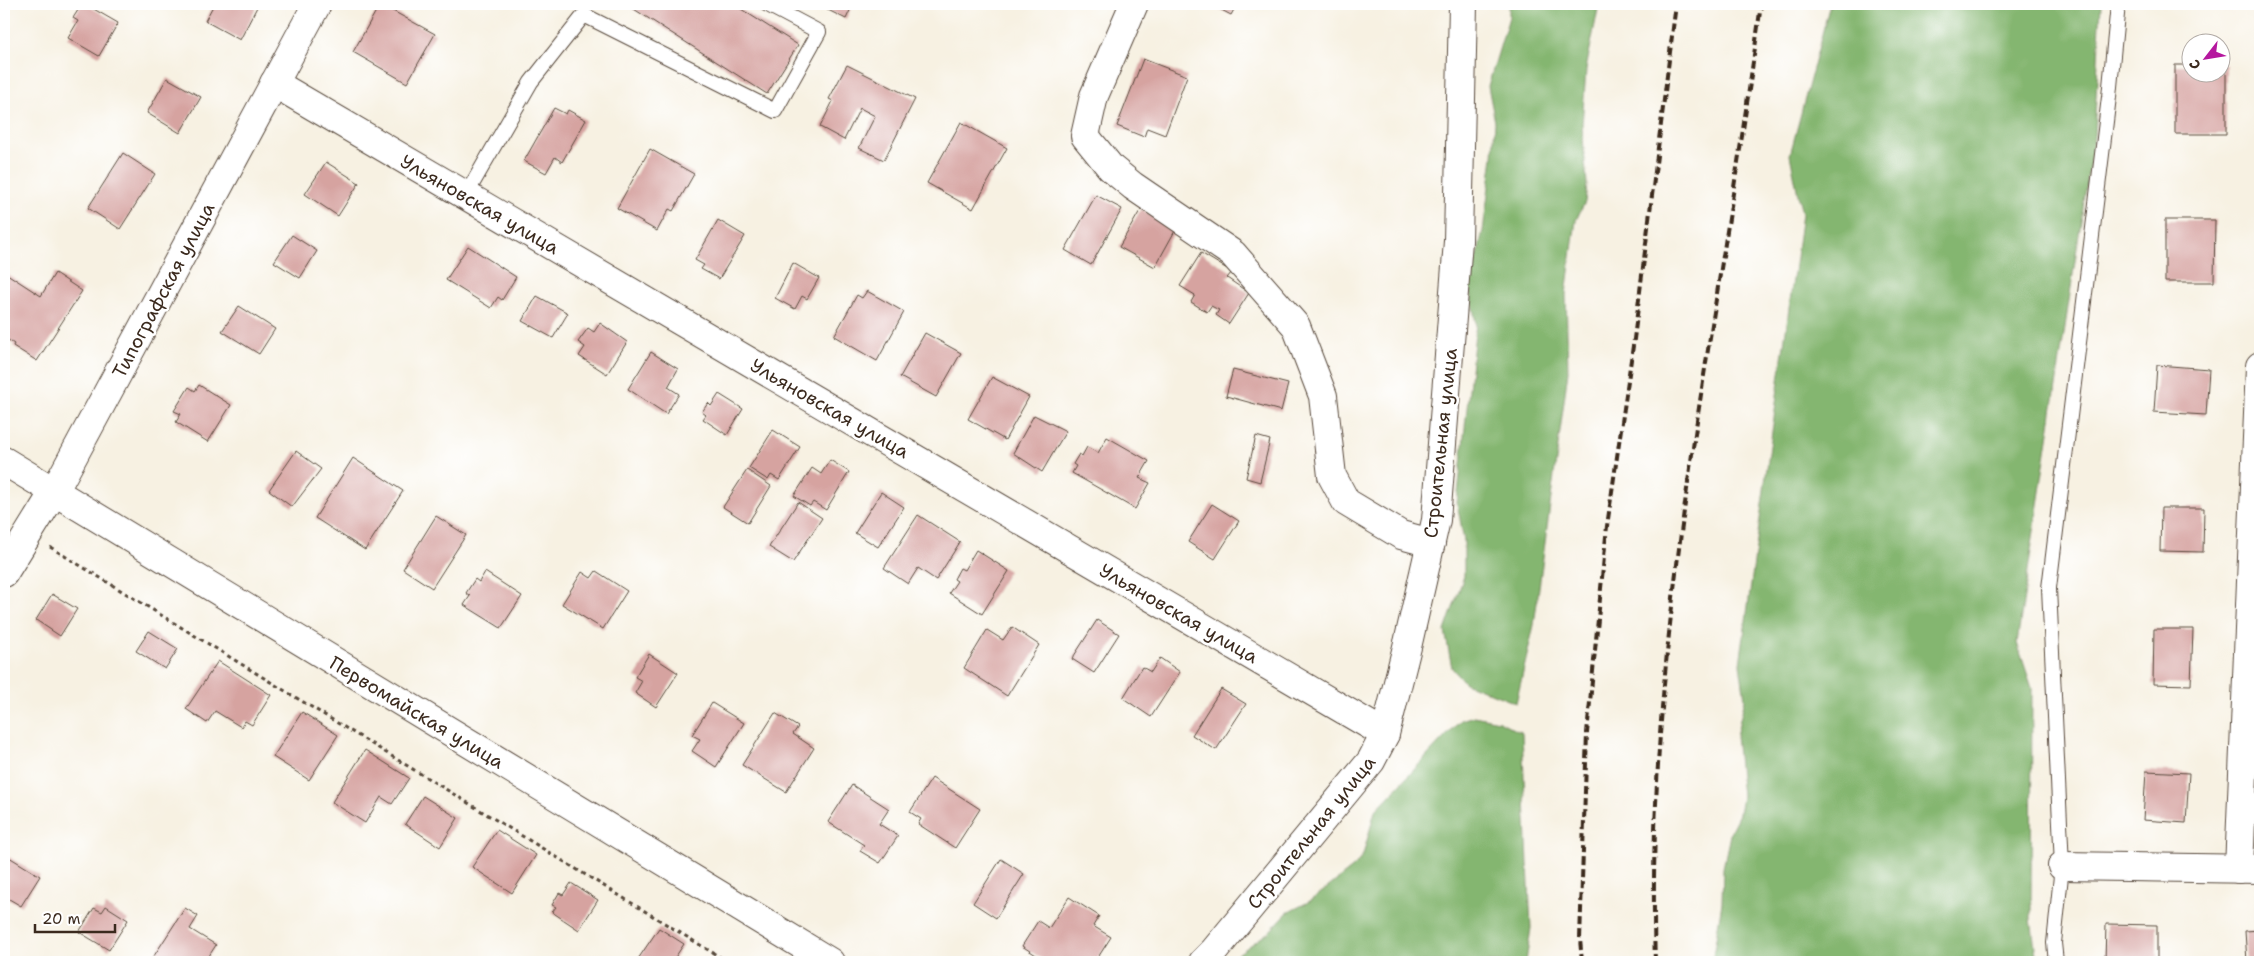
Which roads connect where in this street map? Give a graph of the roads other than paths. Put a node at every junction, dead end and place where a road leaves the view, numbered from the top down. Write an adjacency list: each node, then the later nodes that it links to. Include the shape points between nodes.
1 (317, 4): 6 (street, Типографская улица)
2 (766, 4): 7 (lane, via 819,32 775,110 584,15 531,82)
3 (1134, 4): 11 (street, via 1094,96 1085,136 1111,168 1133,186 1233,254 1296,326 1323,396 1332,476 1346,502 1401,535)
4 (1463, 4): 11 (street, Строительная улица, via 1458,241 1436,520)
5 (2118, 4): 14 (lane, via 2049,588)
6 (274, 83): 7 (street, Ульяновская улица); 10 (street, Типографская улица)
7 (466, 195): 13 (street, Ульяновская улица)
8 (2260, 366): 15 (street)
9 (4, 461): 10 (street, Первомайская улица)
10 (54, 492): 12 (street, Типографская улица); 16 (street, Первомайская улица)
11 (1431, 543): 13 (street, Строительная улица)
12 (4, 573)
13 (1384, 734): 17 (street, Строительная улица, via 1371,761)
14 (2062, 866): 15 (street); 18 (lane, via 2054,943)
15 (2250, 869)
16 (830, 962)
17 (1203, 962)
18 (2056, 962)

